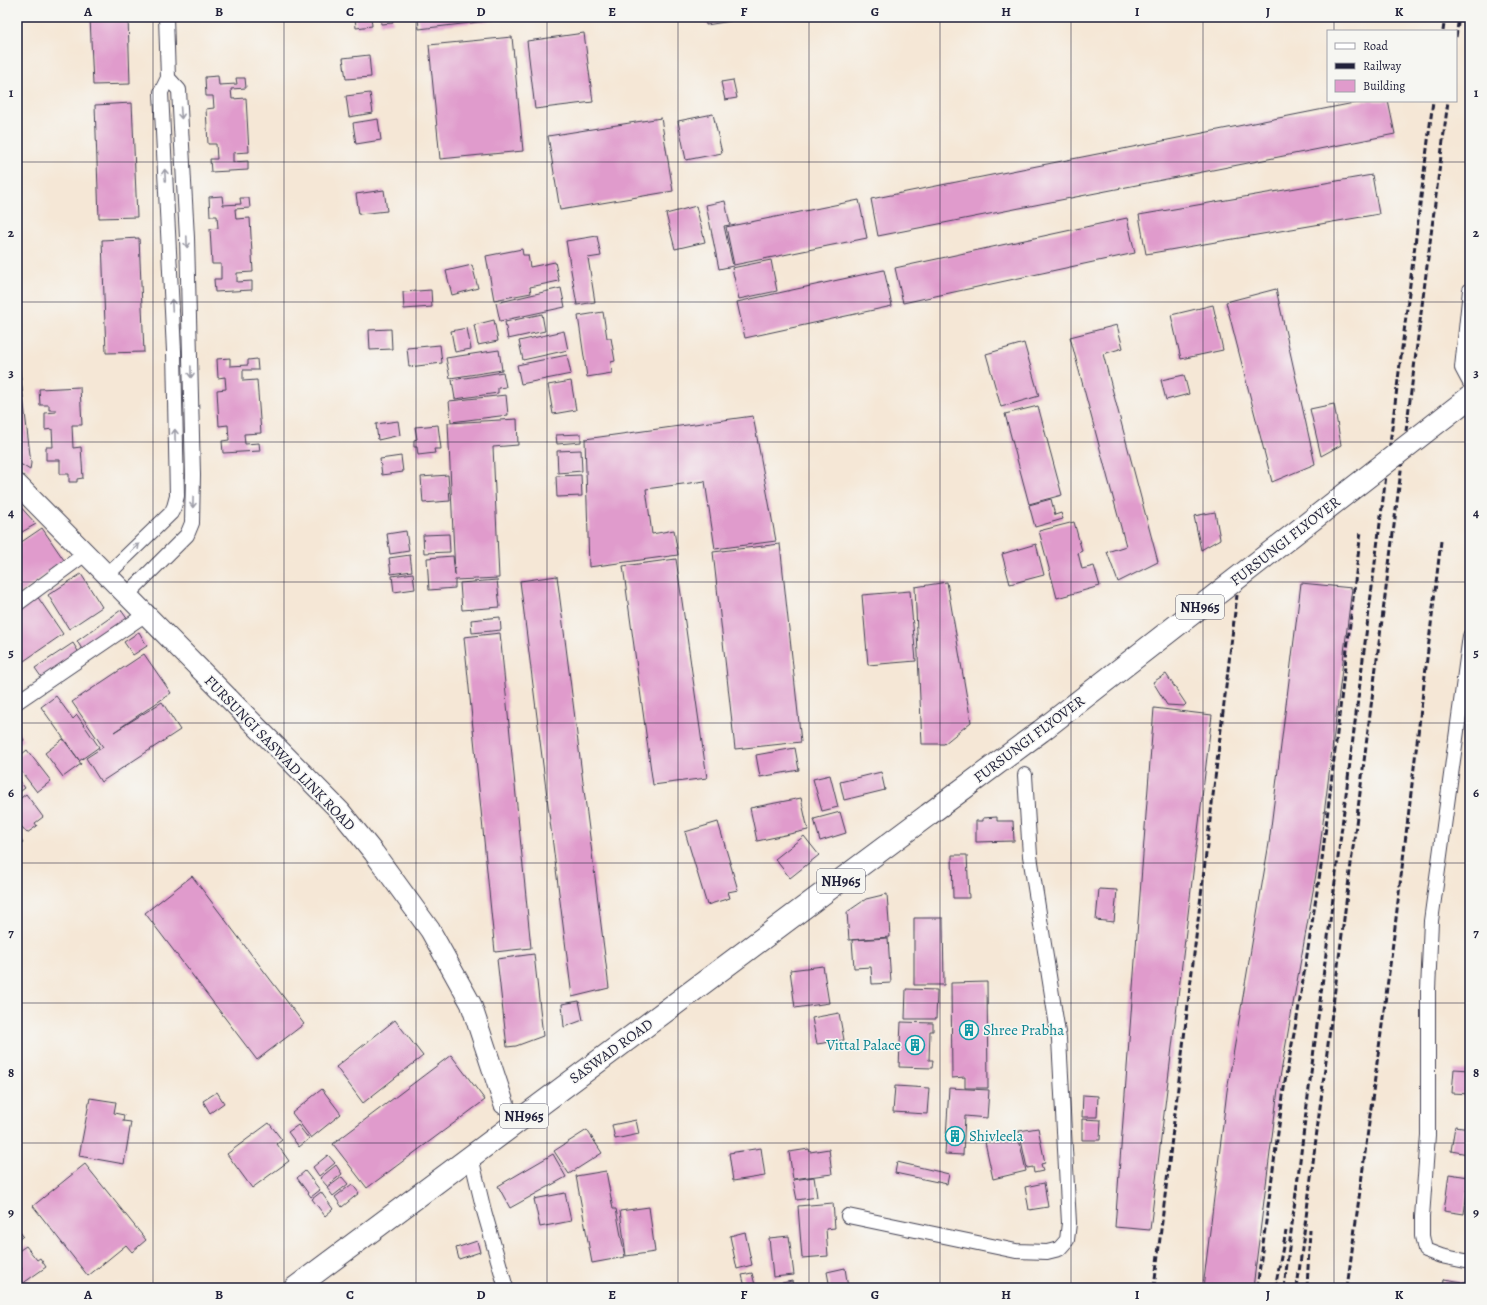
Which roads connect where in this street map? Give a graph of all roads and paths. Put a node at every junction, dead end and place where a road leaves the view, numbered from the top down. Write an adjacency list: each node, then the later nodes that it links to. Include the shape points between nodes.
1 (166, 17): 2 (street)
2 (168, 78): 9 (street, one-way to 2, via 171,513 177,496 174,351 161,92); 10 (street, one-way to 10, via 179,90 183,145 192,398 192,523 187,535)
3 (1470, 290): 4 (street)
4 (1466, 364): 5 (street)
5 (1470, 383)
6 (1470, 398): 16 (highway, FURSUNGI FLYOVER / NH965, bridge, via 1047,726)
7 (17, 484): 8 (street, FURSUNGI SASWAD LINK ROAD)
8 (85, 554): 9 (street, FURSUNGI SASWAD LINK ROAD); 11 (street)
9 (107, 576): 10 (street, FURSUNGI SASWAD LINK ROAD)
10 (127, 595): 12 (street, FURSUNGI SASWAD LINK ROAD)
11 (17, 604)
12 (146, 614): 14 (street); 17 (street, FURSUNGI SASWAD LINK ROAD, via 340,811 374,853 430,930 471,1004)
13 (1470, 636): 20 (street, via 1431,921 1428,990 1428,1136 1422,1236 1425,1250)
14 (17, 702)
15 (1025, 775): 19 (street, via 1030,856 1059,1039 1069,1223 1067,1240 1059,1249 1047,1252 1016,1251)
16 (928, 815): 18 (highway, SASWAD ROAD / NH965)
17 (504, 1104)
18 (471, 1156): 21 (highway, SASWAD ROAD / NH965); 22 (street)
19 (848, 1216)
20 (1470, 1262)
21 (295, 1288)
22 (506, 1288)

